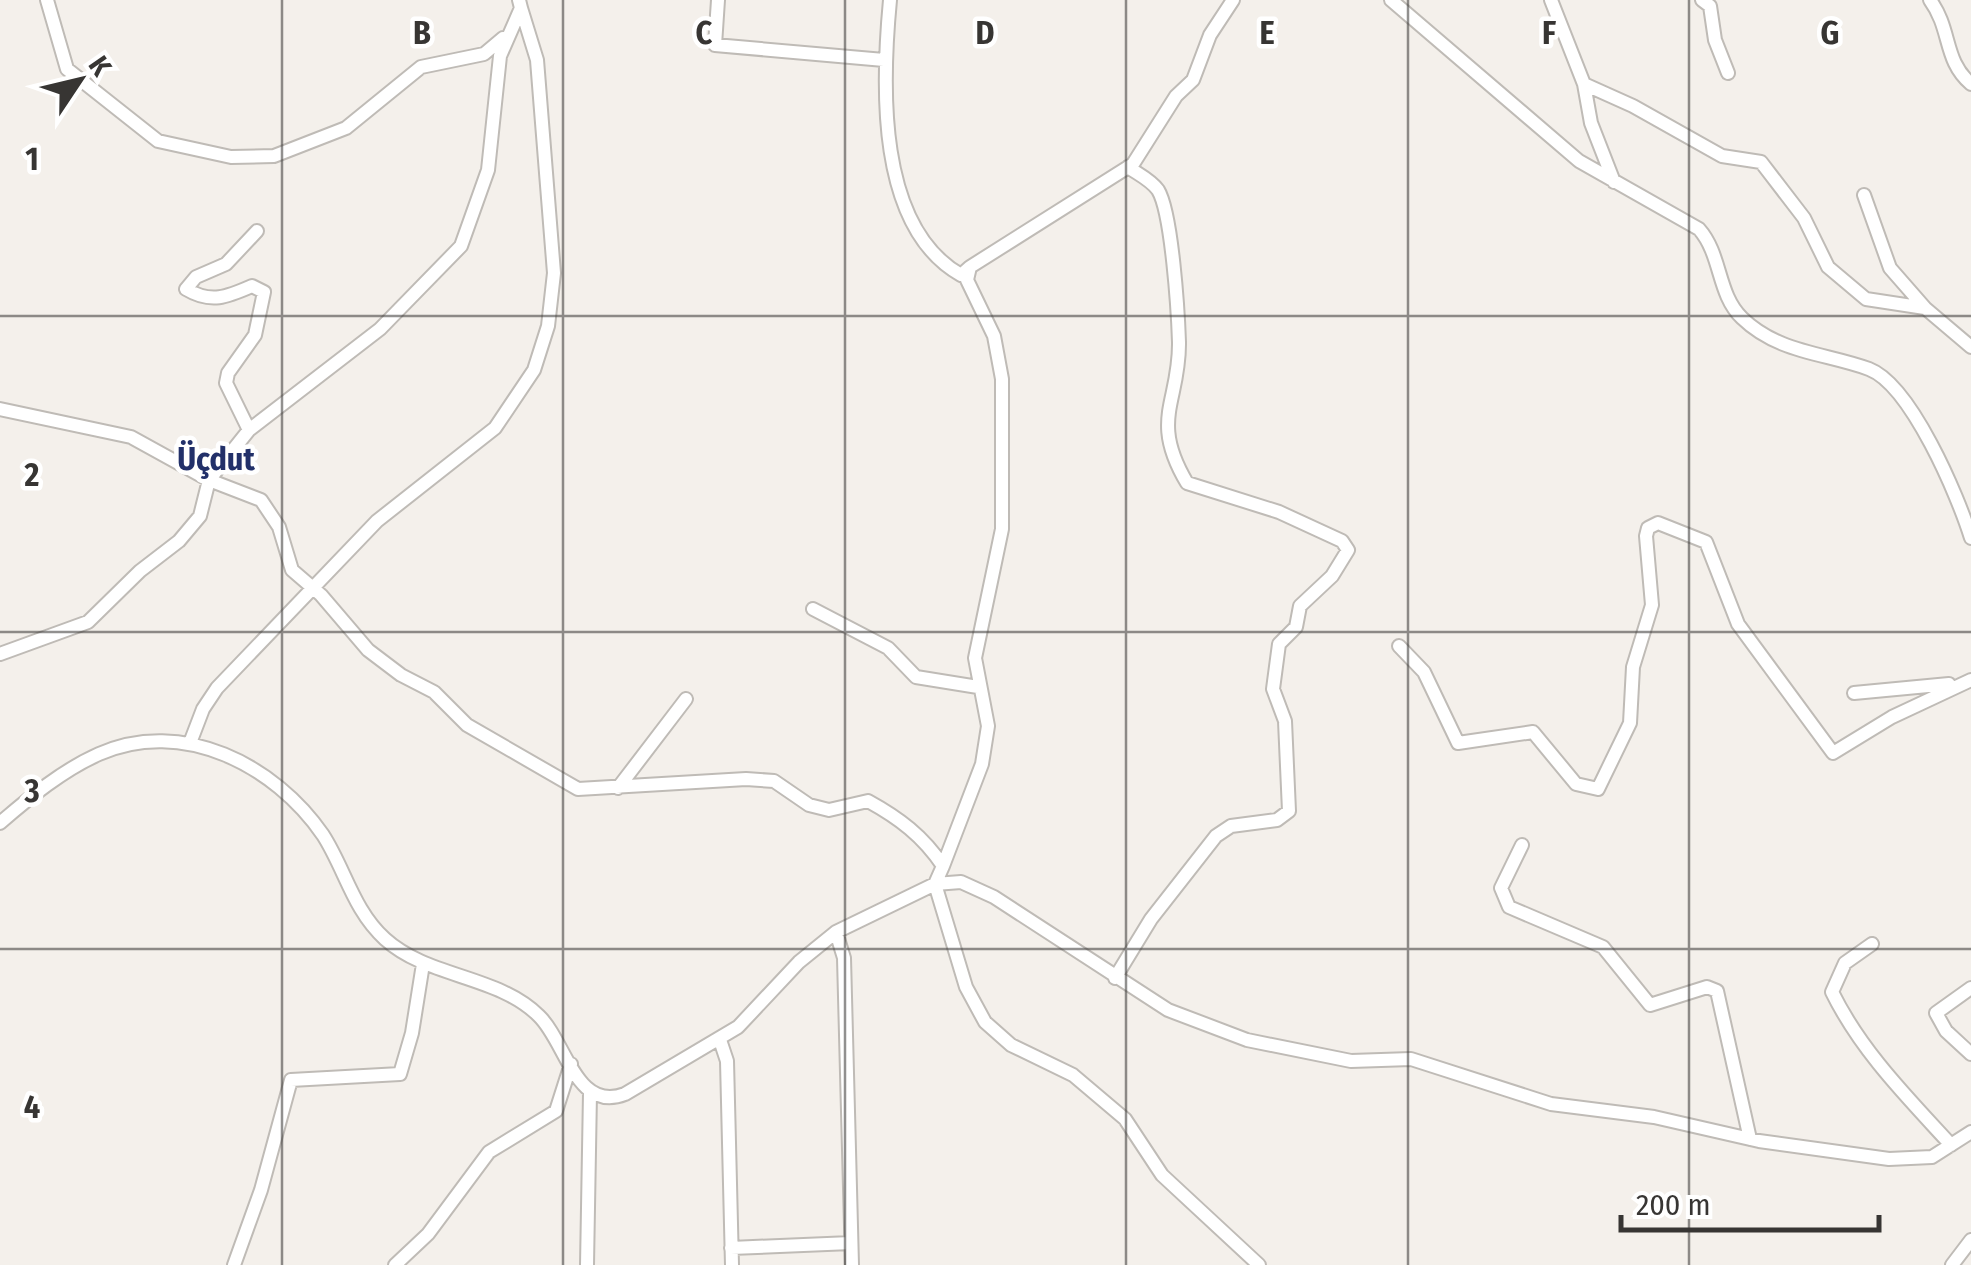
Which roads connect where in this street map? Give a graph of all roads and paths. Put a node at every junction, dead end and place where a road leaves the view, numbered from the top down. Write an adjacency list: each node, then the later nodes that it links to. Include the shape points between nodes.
1 (47, 0): 10 (street, via 67,69 158,142 231,157 274,156 346,128 421,67 484,54)
2 (718, 0): 11 (street, via 715,45)
3 (890, 0): 11 (street)
4 (1232, 0): 15 (street, via 1193,80)
5 (1390, 0): 16 (street, via 1555,143)
6 (1550, 0): 13 (street)
7 (1702, 0): 12 (street, via 1710,6)
8 (1930, 0): 14 (street, via 1948,33 1952,65)
9 (520, 4): 10 (street); 26 (street, via 537,60 554,274 539,356 495,428 390,509)
10 (508, 33): 23 (street, via 488,170 461,246 380,329)
11 (884, 60): 19 (street, via 895,178 906,210 949,268 961,275)
12 (1728, 73)
13 (1584, 84): 16 (street); 20 (street, via 1722,156 1762,162 1804,218 1828,267 1866,299)
14 (1971, 84)
15 (1128, 167): 19 (street); 43 (street, via 1160,194 1172,245 1179,345 1167,422 1172,459 1187,483 1278,512 1342,541 1348,550 1300,606 1296,627 1279,644 1273,689 1285,721 1289,811 1216,836)
16 (1614, 182): 25 (street, via 1699,229 1712,244 1727,298 1741,317 1776,342 1872,370 1892,384 1947,470)
17 (1864, 194): 20 (street, via 1890,268)
18 (257, 232): 23 (street, via 226,264 186,289 222,299 252,286 264,292 254,335 226,383)
19 (970, 267): 31 (street, via 967,280 994,336 1002,379 1002,529 975,658)
20 (1925, 308): 21 (street)
21 (1971, 347)
22 (0, 409): 24 (street, via 131,437)
23 (249, 430): 24 (street)
24 (210, 480): 26 (street, via 261,500 280,526 292,570); 29 (street, via 200,516 179,542 88,622)
25 (1971, 538)
26 (312, 588): 34 (street, via 212,694); 35 (street, via 368,650 434,692 467,725 578,789)
27 (813, 609): 31 (street, via 888,648 916,677)
28 (1399, 646): 30 (street, via 1424,672 1458,743 1533,732 1576,784 1598,789 1630,723 1633,667 1652,605 1646,536 1658,523 1706,542 1738,624 1833,753)
29 (0, 654)
30 (1964, 682): 32 (street)
31 (978, 687): 38 (street, via 988,726 982,764)
32 (1854, 693)
33 (686, 700): 35 (street)
34 (190, 744): 36 (street, via 152,741 98,754); 42 (street, via 240,760 288,795 323,836 372,926)
35 (618, 788): 38 (street, via 746,779 774,781 829,810 868,802 906,824)
36 (0, 823)
37 (1522, 845): 50 (street, via 1501,888 1509,907 1602,947 1650,1005 1706,987 1717,991)
38 (943, 866): 39 (street)
39 (935, 884): 40 (street); 43 (street, via 961,882 994,897); 60 (street, via 966,987 985,1022 1012,1045 1073,1075 1125,1118 1162,1175)
40 (836, 932): 45 (street); 53 (street, via 844,958)
41 (1872, 944): 51 (street, via 1845,963 1832,992 1880,1066)
42 (424, 964): 47 (street, via 526,1004 551,1029); 55 (street, via 400,1074 291,1080)
43 (1115, 978): 50 (street, via 1168,1010 1247,1040 1351,1061 1411,1059 1550,1104 1654,1116)
44 (1971, 988): 46 (street, via 1936,1013)
45 (720, 1040): 48 (street, via 625,1094 606,1098); 54 (street, via 727,1061)
46 (1971, 1054)
47 (570, 1064): 48 (street); 56 (street, via 556,1111 489,1152 428,1234)
48 (590, 1092): 57 (street)
49 (1971, 1132): 51 (street)
50 (1750, 1139): 51 (street, via 1889,1159 1932,1157)
51 (1950, 1145)
52 (1971, 1240): 61 (street)
53 (851, 1242): 54 (street); 59 (street)
54 (731, 1248): 58 (street)
55 (234, 1265)
56 (395, 1265)
57 (587, 1265)
58 (732, 1265)
59 (852, 1265)
60 (1259, 1265)
61 (1952, 1265)

